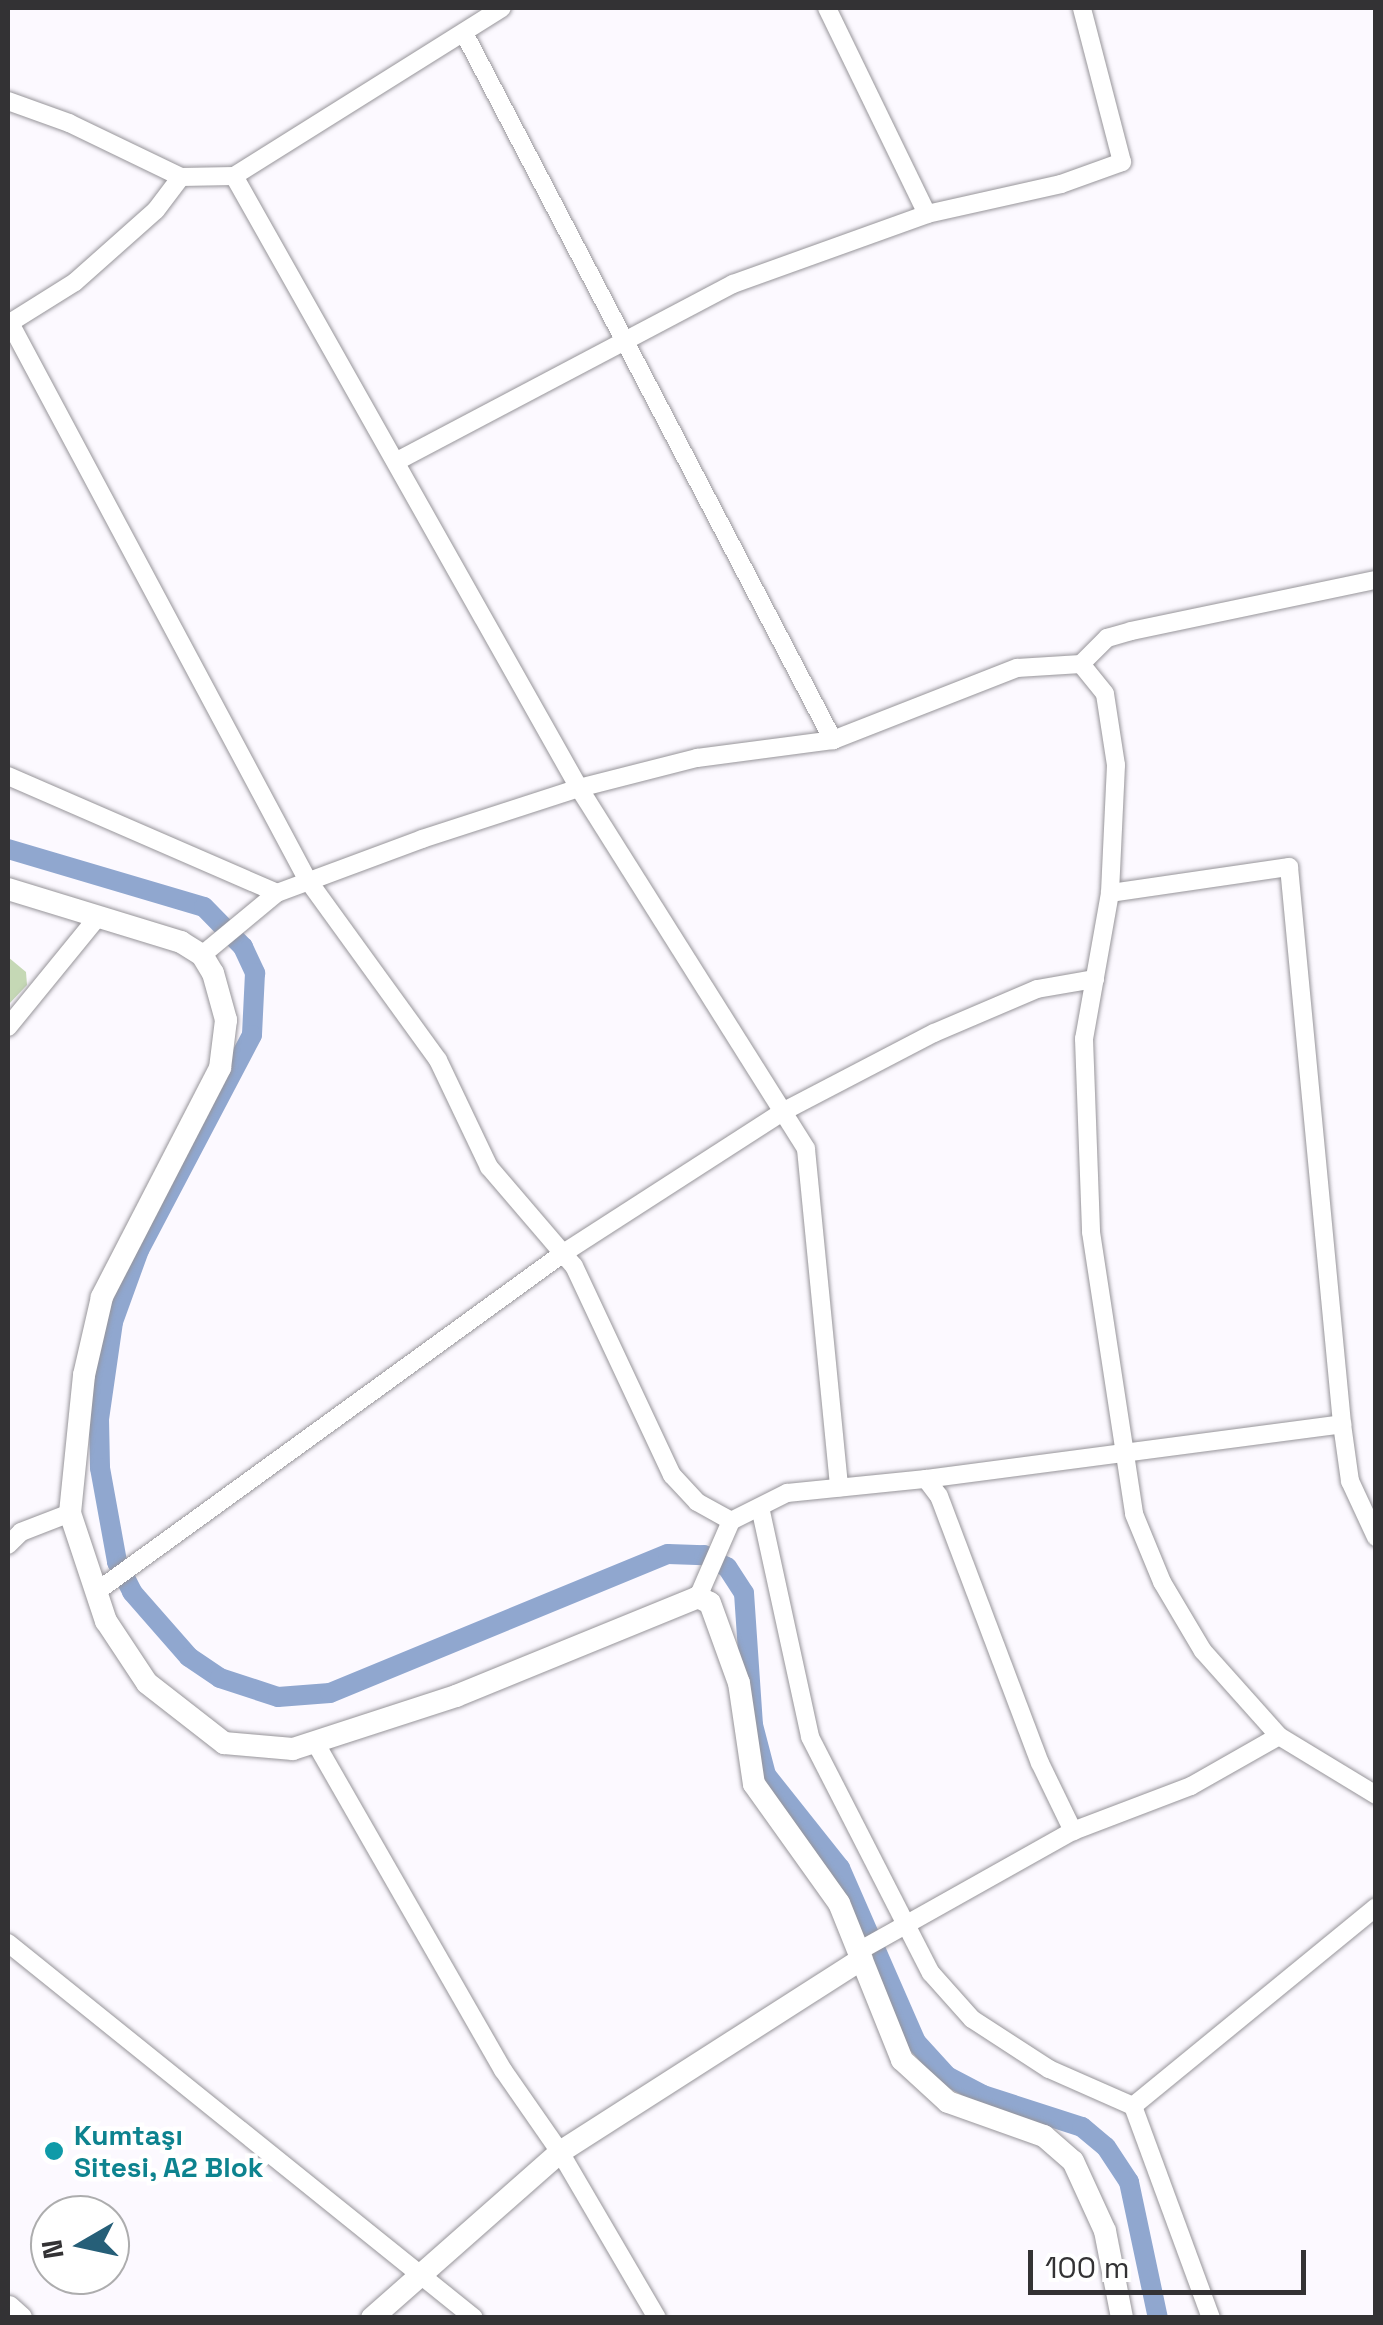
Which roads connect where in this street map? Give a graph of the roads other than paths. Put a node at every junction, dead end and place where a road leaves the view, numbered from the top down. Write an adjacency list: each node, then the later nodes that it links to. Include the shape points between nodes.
1 (502, 8): 4 (street)
2 (827, 8): 8 (street)
3 (1082, 8): 8 (street, via 1122,162 1061,184)
4 (464, 33): 6 (street); 10 (street)
5 (8, 101): 7 (street, via 69,122)
6 (234, 176): 7 (street); 11 (street)
7 (182, 177): 9 (street, via 156,210 75,282)
8 (927, 214): 10 (street, via 733,284)
9 (9, 323): 17 (street)
10 (622, 342): 11 (street); 14 (street)
11 (400, 460): 16 (street)
12 (1376, 580): 13 (street, via 1131,631 1107,638)
13 (1081, 664): 14 (street, via 1017,668); 20 (street, via 1105,694 1116,764)
14 (833, 740): 16 (street, via 698,758)
15 (8, 776): 19 (street)
16 (579, 788): 17 (street); 25 (street)
17 (307, 879): 19 (street); 26 (street, via 438,1060 489,1167)
18 (8, 889): 21 (street)
19 (277, 893): 22 (street)
20 (1110, 893): 23 (street); 27 (street, via 1289,867)
21 (98, 918): 22 (street); 24 (street)
22 (209, 950): 32 (street, via 226,1020 220,1068 102,1297 84,1375)
23 (1095, 979): 25 (street, via 1037,989); 28 (street, via 1084,1039 1092,1232)
24 (8, 1026)
25 (784, 1111): 26 (street); 30 (street, via 806,1148 814,1196)
26 (562, 1254): 33 (street, via 672,1475 697,1502); 36 (street)
27 (1342, 1424): 28 (street); 34 (street, via 1350,1480)
28 (1122, 1456): 29 (street); 38 (street, via 1134,1514 1162,1582 1203,1651)
29 (926, 1479): 30 (street); 41 (street, via 939,1496 1040,1763)
30 (839, 1487): 31 (street, via 788,1493)
31 (760, 1506): 33 (street); 43 (street, via 810,1737)
32 (70, 1513): 35 (street, via 21,1532); 36 (street)
33 (731, 1521): 37 (street)
34 (1376, 1537)
35 (8, 1545)
36 (96, 1592): 39 (street, via 106,1621 147,1683 184,1716 224,1743 293,1749)
37 (698, 1596): 39 (street, via 456,1696); 45 (street, via 722,1622 754,1784 839,1903)
38 (1280, 1736): 40 (street); 41 (street, via 1192,1786)
39 (315, 1742): 47 (street, via 503,2070)
40 (1376, 1794)
41 (1073, 1830): 43 (street)
42 (1376, 1908): 46 (street)
43 (906, 1925): 45 (street); 46 (street, via 931,1973 972,2019 1049,2069)
44 (8, 1943): 48 (street)
45 (862, 1953): 47 (street); 54 (street, via 902,2060 948,2102 1044,2136 1073,2161 1105,2231)
46 (1134, 2106): 55 (street)
47 (560, 2152): 48 (street); 53 (street)
48 (421, 2274): 51 (street); 52 (street)
49 (8, 2308): 50 (main road)
50 (19, 2318)
51 (372, 2318)
52 (474, 2318)
53 (657, 2318)
54 (1122, 2318)
55 (1210, 2318)

